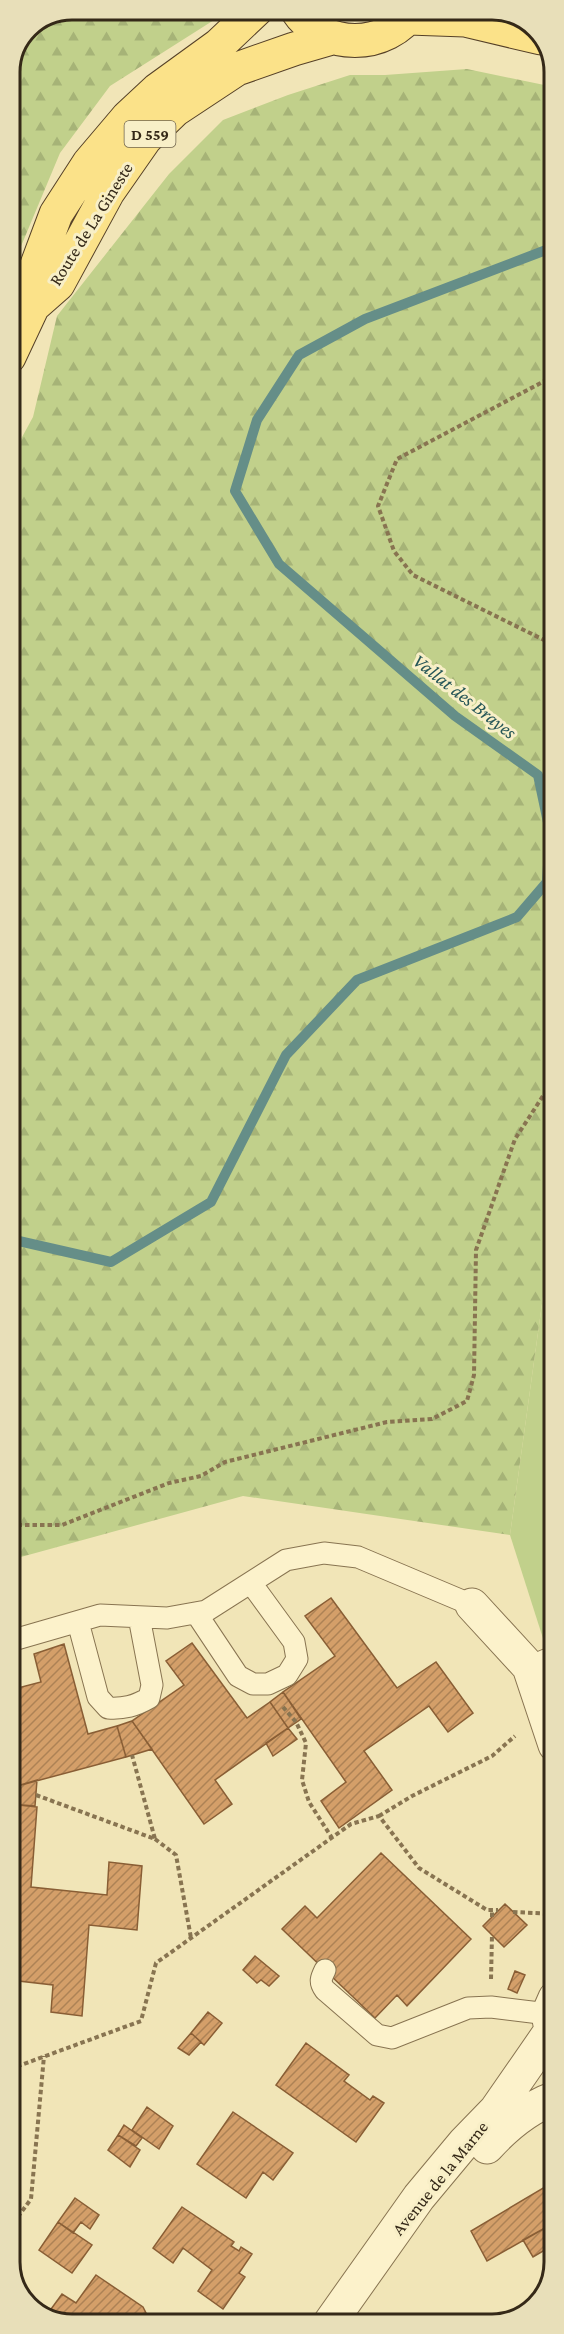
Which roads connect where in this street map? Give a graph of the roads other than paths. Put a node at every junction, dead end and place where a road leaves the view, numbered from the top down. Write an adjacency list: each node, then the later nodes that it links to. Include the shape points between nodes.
1 (245, 20): 7 (main road, Route de La Gineste / D 559, via 128,117 89,163 56,214 35,270)
2 (306, 20): 6 (main road, via 315,30)
3 (405, 20): 6 (main road, via 393,31 374,39 352,42)
4 (465, 20): 5 (main road)
5 (529, 35)
6 (332, 38): 7 (main road, Route de La Gineste / D 559, via 237,69 174,110 145,139 114,183 58,284)
7 (33, 306): 8 (main road, Route de La Gineste / D 559)
8 (20, 334)
9 (251, 1583): 10 (lane, via 286,1560 324,1553 358,1557); 11 (lane, via 206,1611); 11 (lane, via 294,1642 297,1659 287,1675 268,1684 253,1684 238,1676)
10 (472, 1605): 15 (street)
11 (196, 1613): 12 (lane)
12 (139, 1617): 13 (lane, via 100,1615); 13 (lane, via 152,1685 148,1698 122,1709 108,1708 98,1697)
13 (78, 1622): 14 (lane)
14 (20, 1638)
15 (542, 1662): 16 (street)
16 (544, 1679)
17 (325, 1970): 18 (lane, via 321,1985 377,2036 392,2038 468,2008 491,2007)
18 (544, 2021)
19 (544, 2035): 21 (street, Avenue de la Marne, via 496,2110 419,2198)
20 (544, 2103): 22 (street, Avenue de la Marne, via 528,2110 494,2140 447,2194)
21 (336, 2314)
22 (362, 2314)

